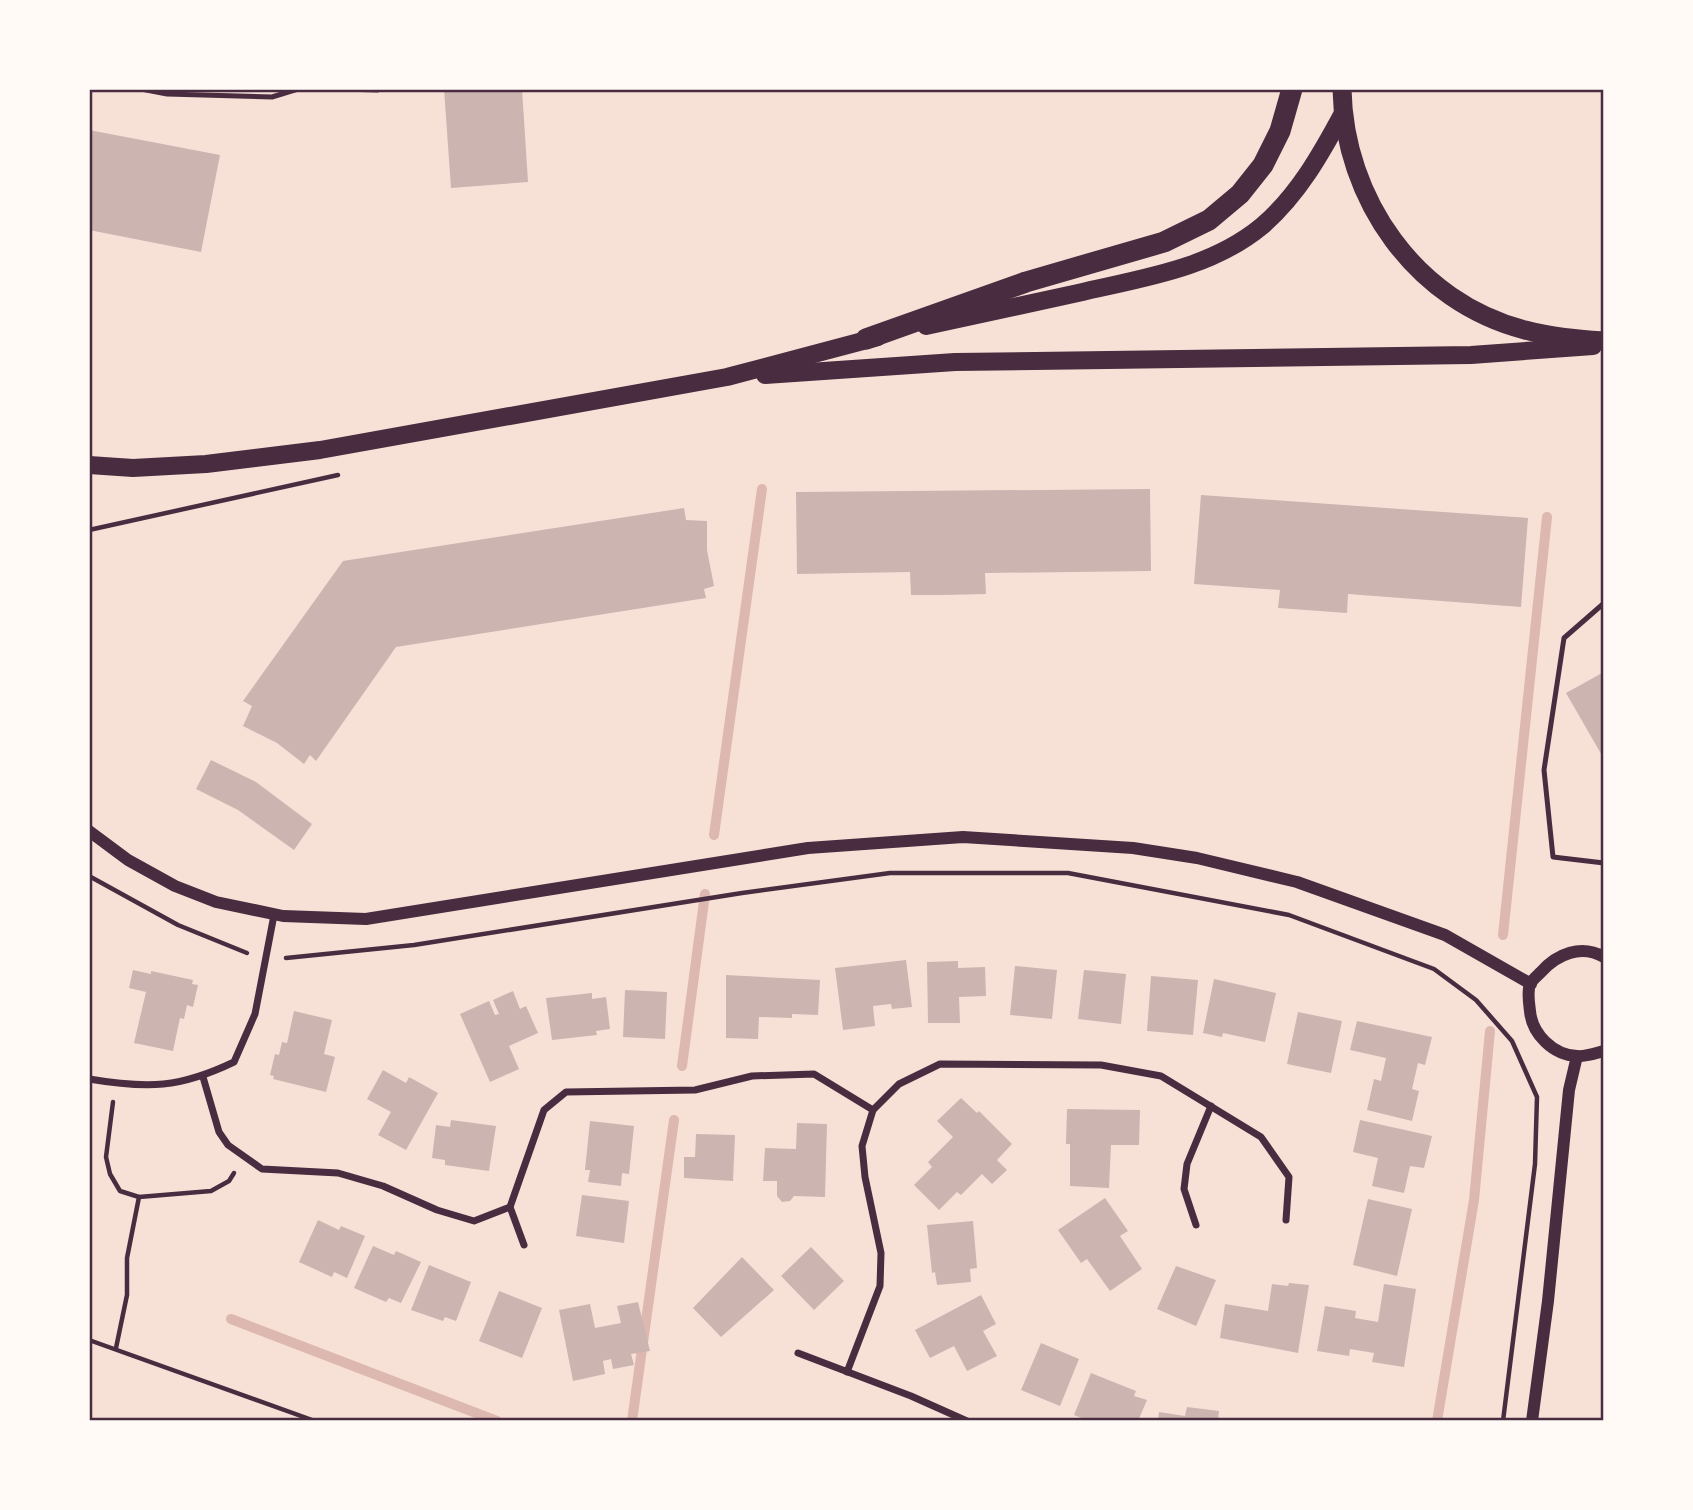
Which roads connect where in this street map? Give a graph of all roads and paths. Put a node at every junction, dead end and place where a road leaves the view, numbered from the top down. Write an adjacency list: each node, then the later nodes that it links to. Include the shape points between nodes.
1 (141, 89): 2 (lane, via 272,97)
2 (298, 89)
3 (342, 89): 6 (lane)
4 (1292, 89): 8 (highway, via 1280,131 1263,165 1240,194 1209,220 1164,242 1026,282)
5 (1342, 89): 7 (highway)
6 (378, 90)
7 (1343, 113): 8 (main road, via 1320,157 1294,192 1262,226 1226,250 1181,270); 9 (highway, via 1349,153 1363,191 1380,224 1428,279 1489,318 1523,330)
8 (866, 339): 10 (main road)
9 (1604, 343): 10 (main road, via 1471,355 955,362)
10 (727, 377): 12 (main road, via 320,450)
11 (89, 465): 12 (main road)
12 (134, 468): 14 (main road)
13 (340, 475): 15 (path)
14 (89, 478)
15 (89, 530)
16 (1603, 604): 18 (lane, via 1564,638 1545,770 1553,857)
17 (89, 831): 20 (street, via 174,886 216,902)
18 (1604, 863)
19 (89, 876): 22 (path, via 178,925)
20 (274, 915): 22 (street); 23 (street, via 366,919 808,848 963,836 1133,848 1297,882 1445,935)
21 (1604, 957): 23 (street, via 1572,952 1553,959)
22 (265, 960): 26 (street, via 255,1014 234,1062); 43 (path, via 414,945 890,873 1068,873 1289,915 1434,969 1476,1000 1512,1041 1537,1097 1535,1164)
23 (1531, 984): 25 (street, via 1531,1018 1536,1031 1559,1052)
24 (1604, 1051): 25 (street)
25 (1577, 1056): 44 (street, via 1569,1090)
26 (203, 1077): 28 (street, via 167,1085); 31 (street, via 219,1132)
27 (89, 1079): 28 (street)
28 (116, 1083): 32 (path, via 106,1157 120,1191)
29 (1211, 1106): 30 (street, via 1161,1076 1101,1065 940,1065 899,1084); 34 (street, via 1261,1137 1289,1177); 35 (street, via 1187,1164 1184,1189)
30 (873, 1110): 33 (street, via 814,1074 752,1076 695,1090 566,1092 544,1110); 40 (street, via 862,1146 881,1252 880,1286)
31 (243, 1157): 32 (path, via 229,1181 211,1191); 33 (street, via 262,1169 338,1173 474,1221)
32 (139, 1197): 38 (path)
33 (510, 1207): 36 (street)
34 (1286, 1220)
35 (1196, 1225)
36 (524, 1245)
37 (89, 1340): 38 (path)
38 (116, 1348): 41 (path)
39 (798, 1353): 40 (street)
40 (847, 1372): 42 (street)
41 (315, 1421)
42 (967, 1421)
43 (1503, 1421)
44 (1532, 1421)

